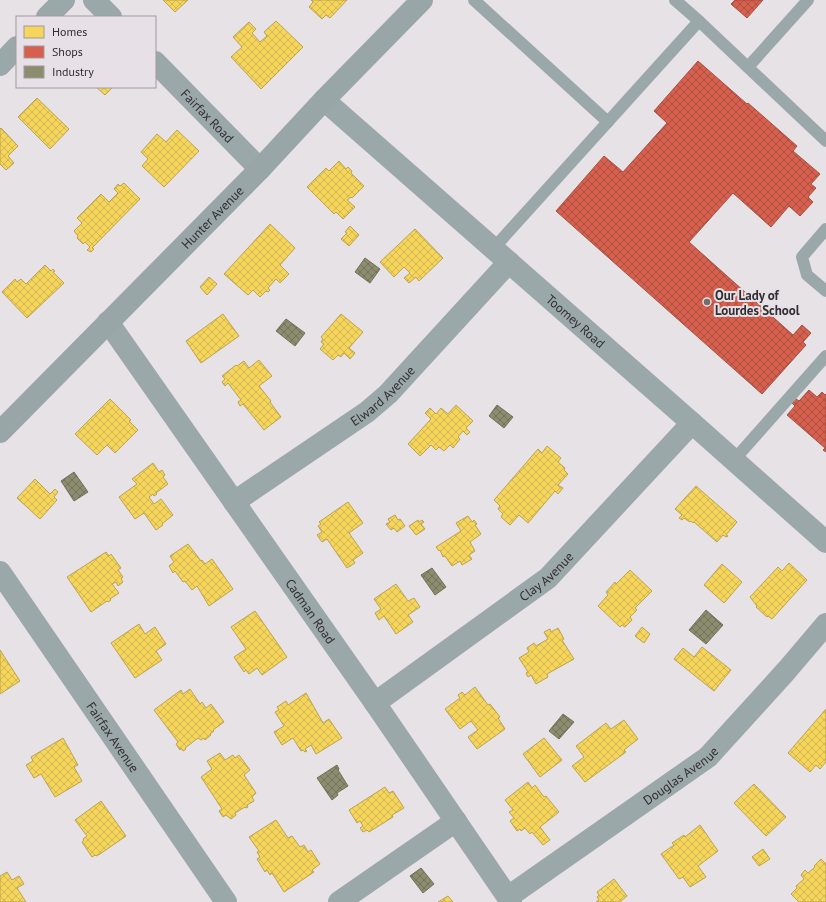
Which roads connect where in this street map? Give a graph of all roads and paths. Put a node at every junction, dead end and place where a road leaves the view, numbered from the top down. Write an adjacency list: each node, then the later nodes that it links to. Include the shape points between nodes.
1 (64, 0): 7 (street)
2 (94, 0): 8 (street)
3 (422, 0): 14 (street, Hunter Avenue)
4 (474, 0): 15 (lane)
5 (675, 0): 9 (lane)
6 (808, 0): 13 (lane)
7 (48, 16)
8 (110, 16)
9 (699, 21): 13 (lane); 15 (lane)
10 (16, 49): 12 (street)
11 (156, 63): 17 (street, Fairfax Road)
12 (0, 65)
13 (748, 67): 16 (lane)
14 (324, 100): 17 (street, Hunter Avenue); 19 (street, Toomey Road)
15 (608, 122): 19 (lane)
16 (826, 141)
17 (260, 169): 21 (street, Hunter Avenue)
18 (826, 229): 20 (lane, via 802,257 807,275)
19 (501, 256): 23 (street, Toomey Road); 26 (street, Elward Avenue, via 383,399)
20 (826, 292)
21 (108, 322): 24 (street, Hunter Avenue); 26 (street, Cadman Road)
22 (826, 356): 25 (lane)
23 (692, 423): 25 (street, Toomey Road); 30 (street, Clay Avenue, via 548,578)
24 (0, 432)
25 (734, 460): 27 (street, Toomey Road)
26 (234, 502): 30 (street, Cadman Road)
27 (826, 542)
28 (0, 572): 33 (street, Fairfax Avenue)
29 (826, 624): 32 (street, Douglas Avenue, via 708,757)
30 (375, 703): 31 (street, Cadman Road)
31 (456, 821): 32 (street, Cadman Road); 34 (street)
32 (510, 900)
33 (226, 902)
34 (339, 902)

